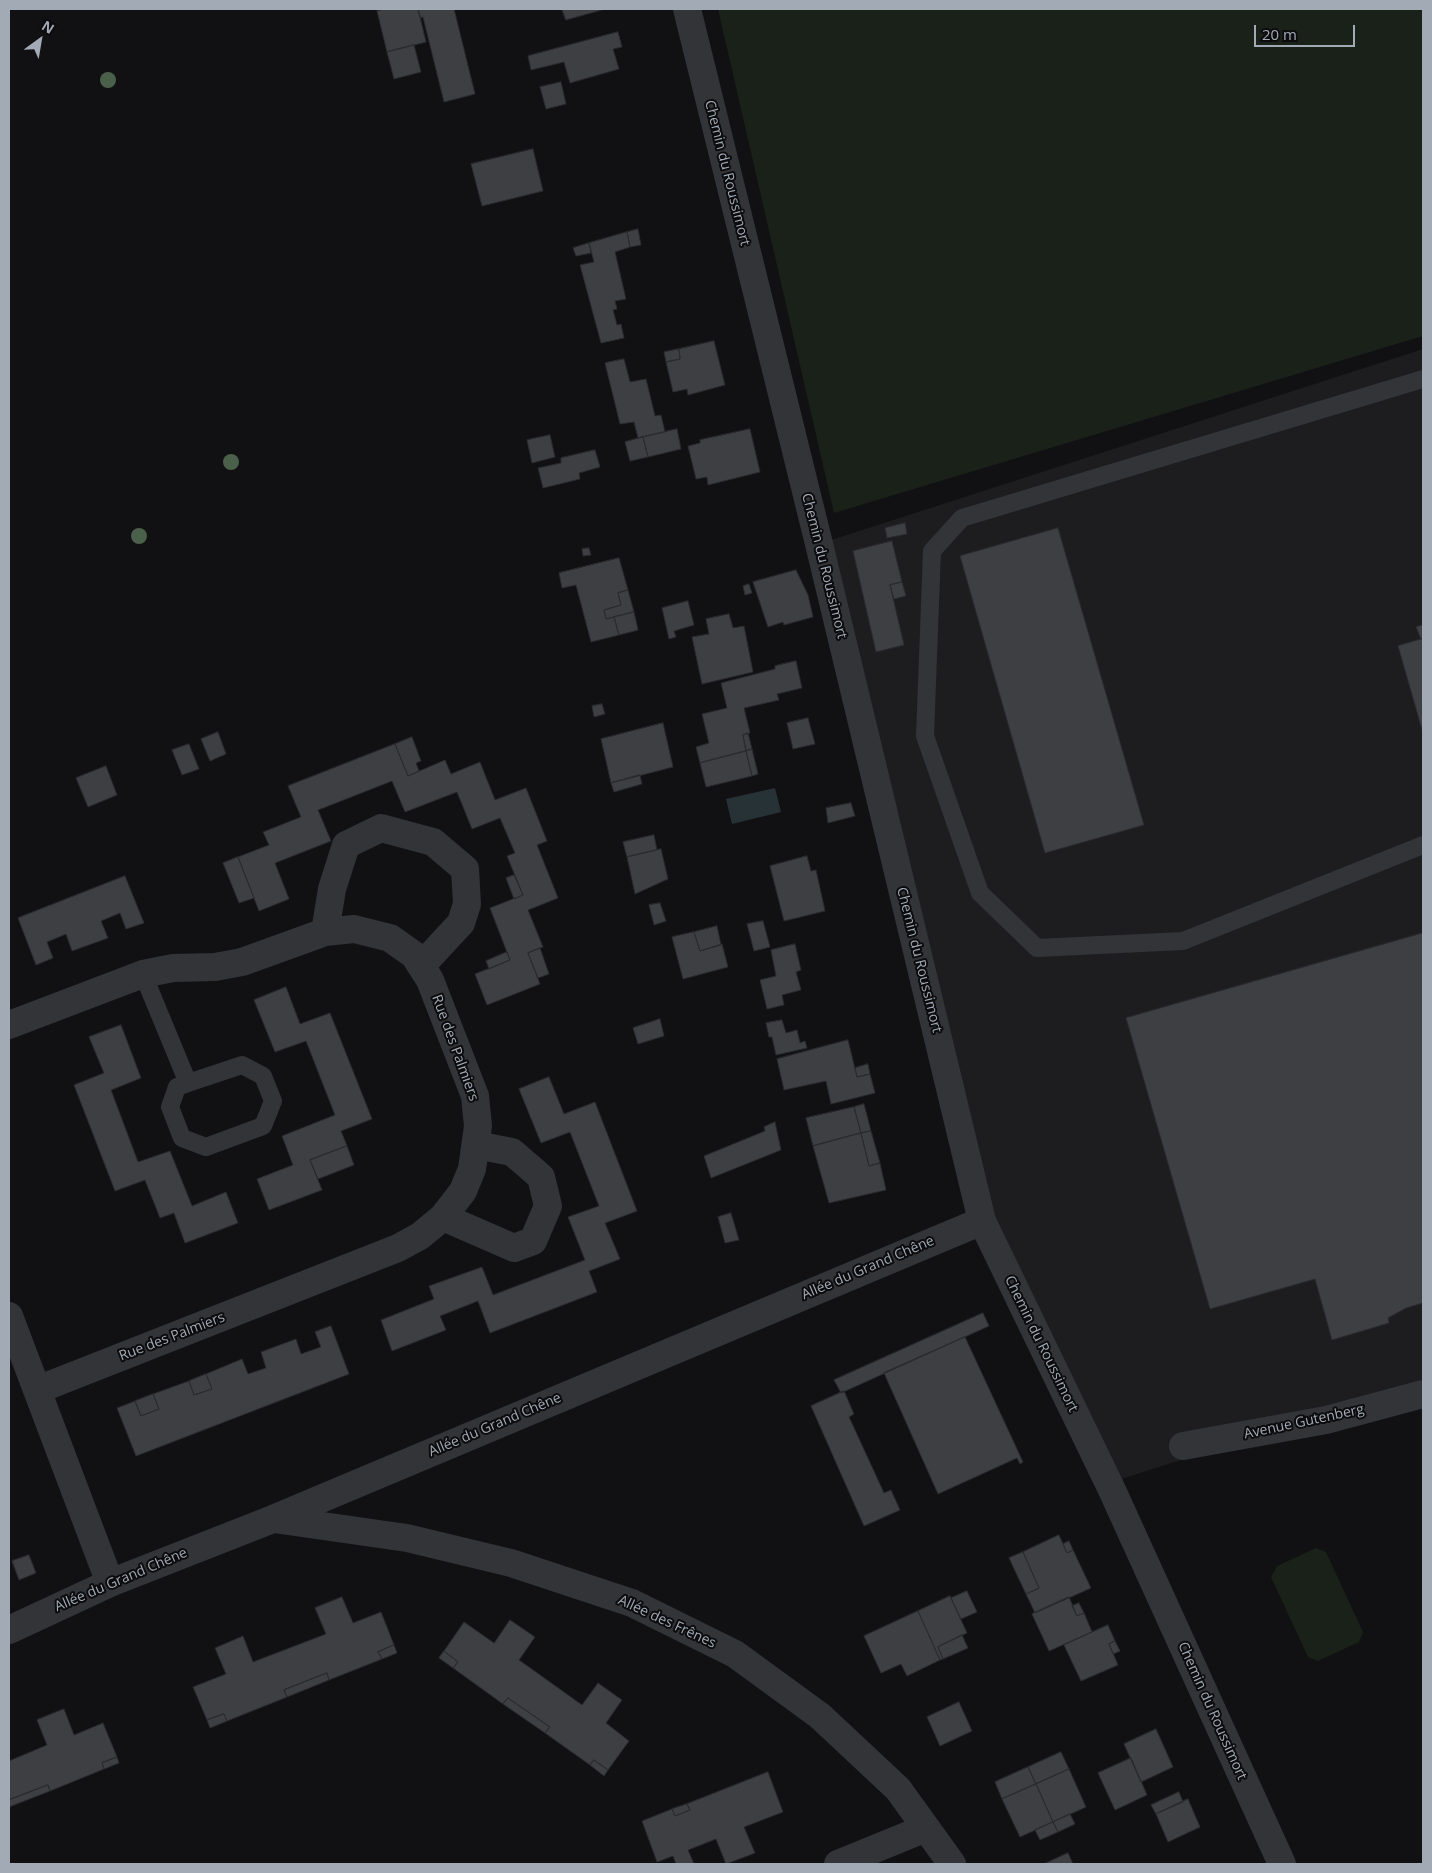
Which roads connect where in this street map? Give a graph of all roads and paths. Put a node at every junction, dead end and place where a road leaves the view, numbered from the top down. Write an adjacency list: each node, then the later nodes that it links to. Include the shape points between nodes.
1 (687, 9): 11 (street, Chemin du Roussimort)
2 (1423, 379): 3 (lane, via 962,518 932,551 925,736 980,893 1037,948 1183,941)
3 (1423, 844)
4 (325, 932): 5 (street, Rue des Palmiers, via 354,929 390,938 414,956); 5 (street, via 332,889 346,845 380,828 433,842 466,869 467,904 461,923); 6 (street, Rue des Palmiers, via 242,962)
5 (420, 966): 9 (street, Rue des Palmiers, via 430,980 475,1096)
6 (143, 974): 7 (street, Rue des Palmiers); 8 (lane)
7 (9, 1025)
8 (188, 1084): 8 (lane, via 177,1087 170,1108 182,1138 206,1147 263,1126 273,1101 263,1076 242,1065)
9 (476, 1145): 10 (street, Rue des Palmiers, via 472,1169 463,1191); 10 (street, via 512,1152 541,1177 548,1206 533,1241 514,1248)
10 (444, 1217): 13 (street, Rue des Palmiers, via 398,1248)
11 (982, 1221): 16 (street, Allée du Grand Chêne); 22 (street, Chemin du Roussimort, via 1109,1483)
12 (9, 1316): 13 (street)
13 (37, 1390): 17 (street)
14 (1423, 1394): 15 (street, Avenue Gutenberg, via 1326,1420)
15 (1183, 1446)
16 (273, 1519): 17 (street, Allée du Grand Chêne); 19 (street, Allée des Frênes, via 407,1538 511,1563 632,1603 735,1654 820,1716 898,1789)
17 (110, 1582): 18 (street, Allée du Grand Chêne)
18 (9, 1630)
19 (926, 1828): 20 (street); 21 (street, Allée des Frênes)
20 (838, 1864)
21 (952, 1864)
22 (1282, 1864)

